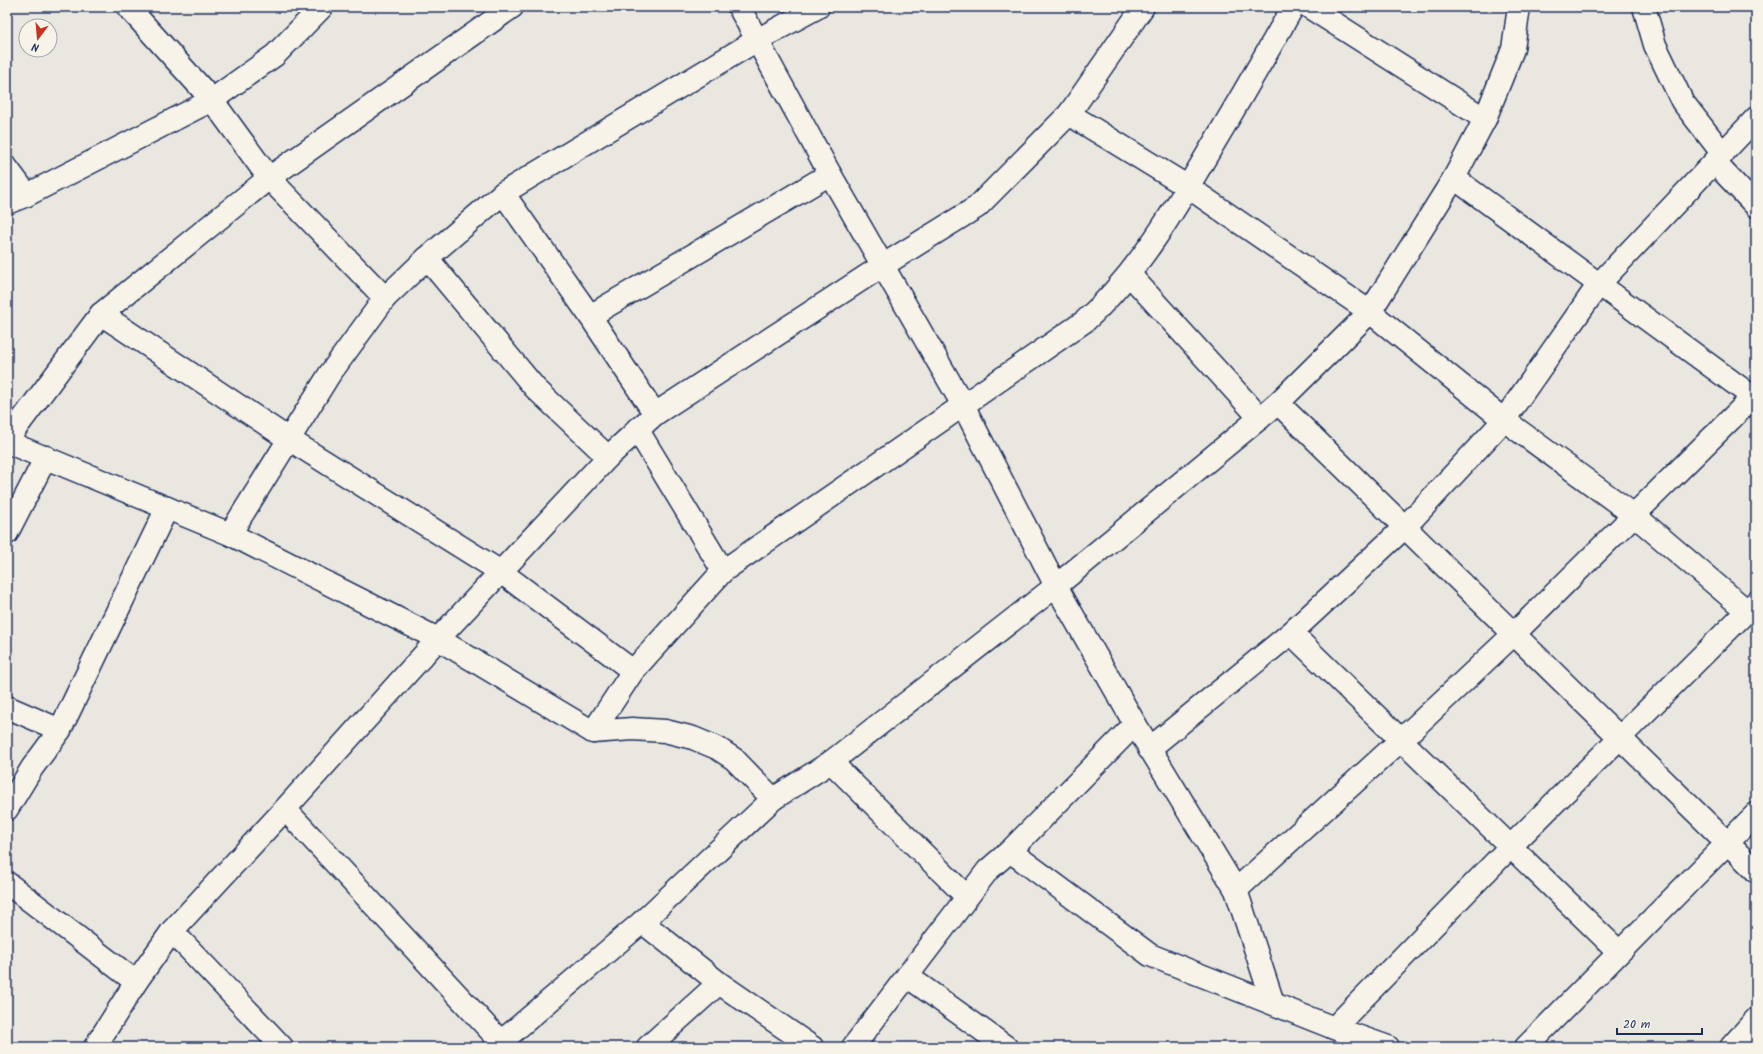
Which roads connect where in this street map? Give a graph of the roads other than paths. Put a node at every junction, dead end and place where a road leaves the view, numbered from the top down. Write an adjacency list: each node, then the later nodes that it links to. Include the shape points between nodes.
1 (128, 7): 12 (street)
2 (322, 7): 12 (street, via 275,55)
3 (512, 7): 19 (street)
4 (739, 7): 11 (street)
5 (818, 7): 11 (street)
6 (1143, 7): 13 (street)
7 (1294, 7): 21 (street)
8 (1309, 7): 15 (street)
9 (1519, 7): 15 (street, via 1513,49)
10 (1644, 7): 16 (street, via 1655,45 1682,101)
11 (757, 40): 18 (street); 22 (street)
12 (212, 100): 19 (street); 23 (street)
13 (1069, 114): 21 (street); 27 (street, via 977,207)
14 (1756, 118): 16 (street)
15 (1485, 119): 20 (street)
16 (1719, 159): 25 (street); 29 (street)
17 (7, 168): 23 (street)
18 (830, 174): 27 (street); 33 (street)
19 (269, 178): 30 (street); 32 (street)
20 (1454, 178): 29 (street); 31 (street)
21 (1188, 188): 28 (street); 31 (street)
22 (503, 193): 26 (street); 33 (street)
23 (27, 195): 24 (street)
24 (7, 203)
25 (1756, 206)
26 (426, 258): 30 (street); 44 (street, via 536,388)
27 (882, 266): 36 (street); 37 (street)
28 (1130, 275): 36 (street, via 1085,321); 38 (street)
29 (1599, 284): 34 (street); 39 (street)
30 (385, 298): 41 (street, via 328,375)
31 (1370, 312): 35 (street); 39 (street)
32 (101, 314): 41 (street); 42 (street)
33 (590, 316): 37 (street)
34 (1755, 396): 46 (street)
35 (1278, 403): 38 (street); 47 (street)
36 (963, 405): 50 (street); 52 (street)
37 (655, 414): 40 (street)
38 (1260, 418): 52 (street)
39 (1504, 420): 46 (street); 47 (street)
40 (637, 429): 44 (street); 50 (street)
41 (290, 440): 49 (street); 51 (street)
42 (7, 441): 43 (street)
43 (46, 457): 45 (street); 48 (street)
44 (608, 457): 51 (street)
45 (167, 508): 49 (street); 60 (street)
46 (1634, 515): 53 (street); 55 (street)
47 (1405, 527): 54 (street); 55 (street)
48 (7, 532)
49 (230, 534): 56 (street)
50 (723, 571): 57 (street)
51 (501, 572): 56 (street); 57 (street)
52 (1056, 586): 59 (street); 65 (street)
53 (1751, 606): 62 (street)
54 (1291, 633): 63 (street); 64 (street)
55 (1514, 634): 62 (street); 63 (street)
56 (438, 639): 61 (street); 68 (street)
57 (633, 671): 61 (street)
58 (7, 707): 60 (street)
59 (1135, 724): 64 (street); 72 (street)
60 (60, 730): 67 (street, via 32,768)
61 (593, 732): 66 (street, via 652,730 693,738 717,748 734,759)
62 (1620, 738): 70 (street); 71 (street)
63 (1401, 740): 71 (street); 75 (street)
64 (1149, 749): 75 (street)
65 (832, 762): 66 (street); 76 (street)
66 (774, 800): 77 (street)
67 (7, 809)
68 (285, 809): 78 (street); 86 (street)
69 (1756, 814): 70 (street)
70 (1727, 843): 73 (street); 79 (street)
71 (1510, 847): 79 (street); 85 (street)
72 (1010, 851): 76 (street, via 988,870); 83 (street, via 1150,955)
73 (1756, 871)
74 (7, 883): 81 (street)
75 (1236, 890): 83 (street)
76 (968, 897): 80 (street)
77 (642, 922): 82 (street); 86 (street)
78 (172, 931): 81 (street); 88 (street)
79 (1619, 952): 94 (street)
80 (907, 976): 91 (street); 92 (street)
81 (136, 982): 87 (street)
82 (719, 983): 89 (street); 90 (street)
83 (1272, 1003): 85 (street)
84 (1756, 1019): 95 (street)
85 (1334, 1028): 93 (street)
86 (498, 1044)
87 (95, 1047)
88 (282, 1047)
89 (648, 1047)
90 (812, 1047)
91 (853, 1047)
92 (1006, 1047)
93 (1388, 1047)
94 (1526, 1047)
95 (1731, 1047)

